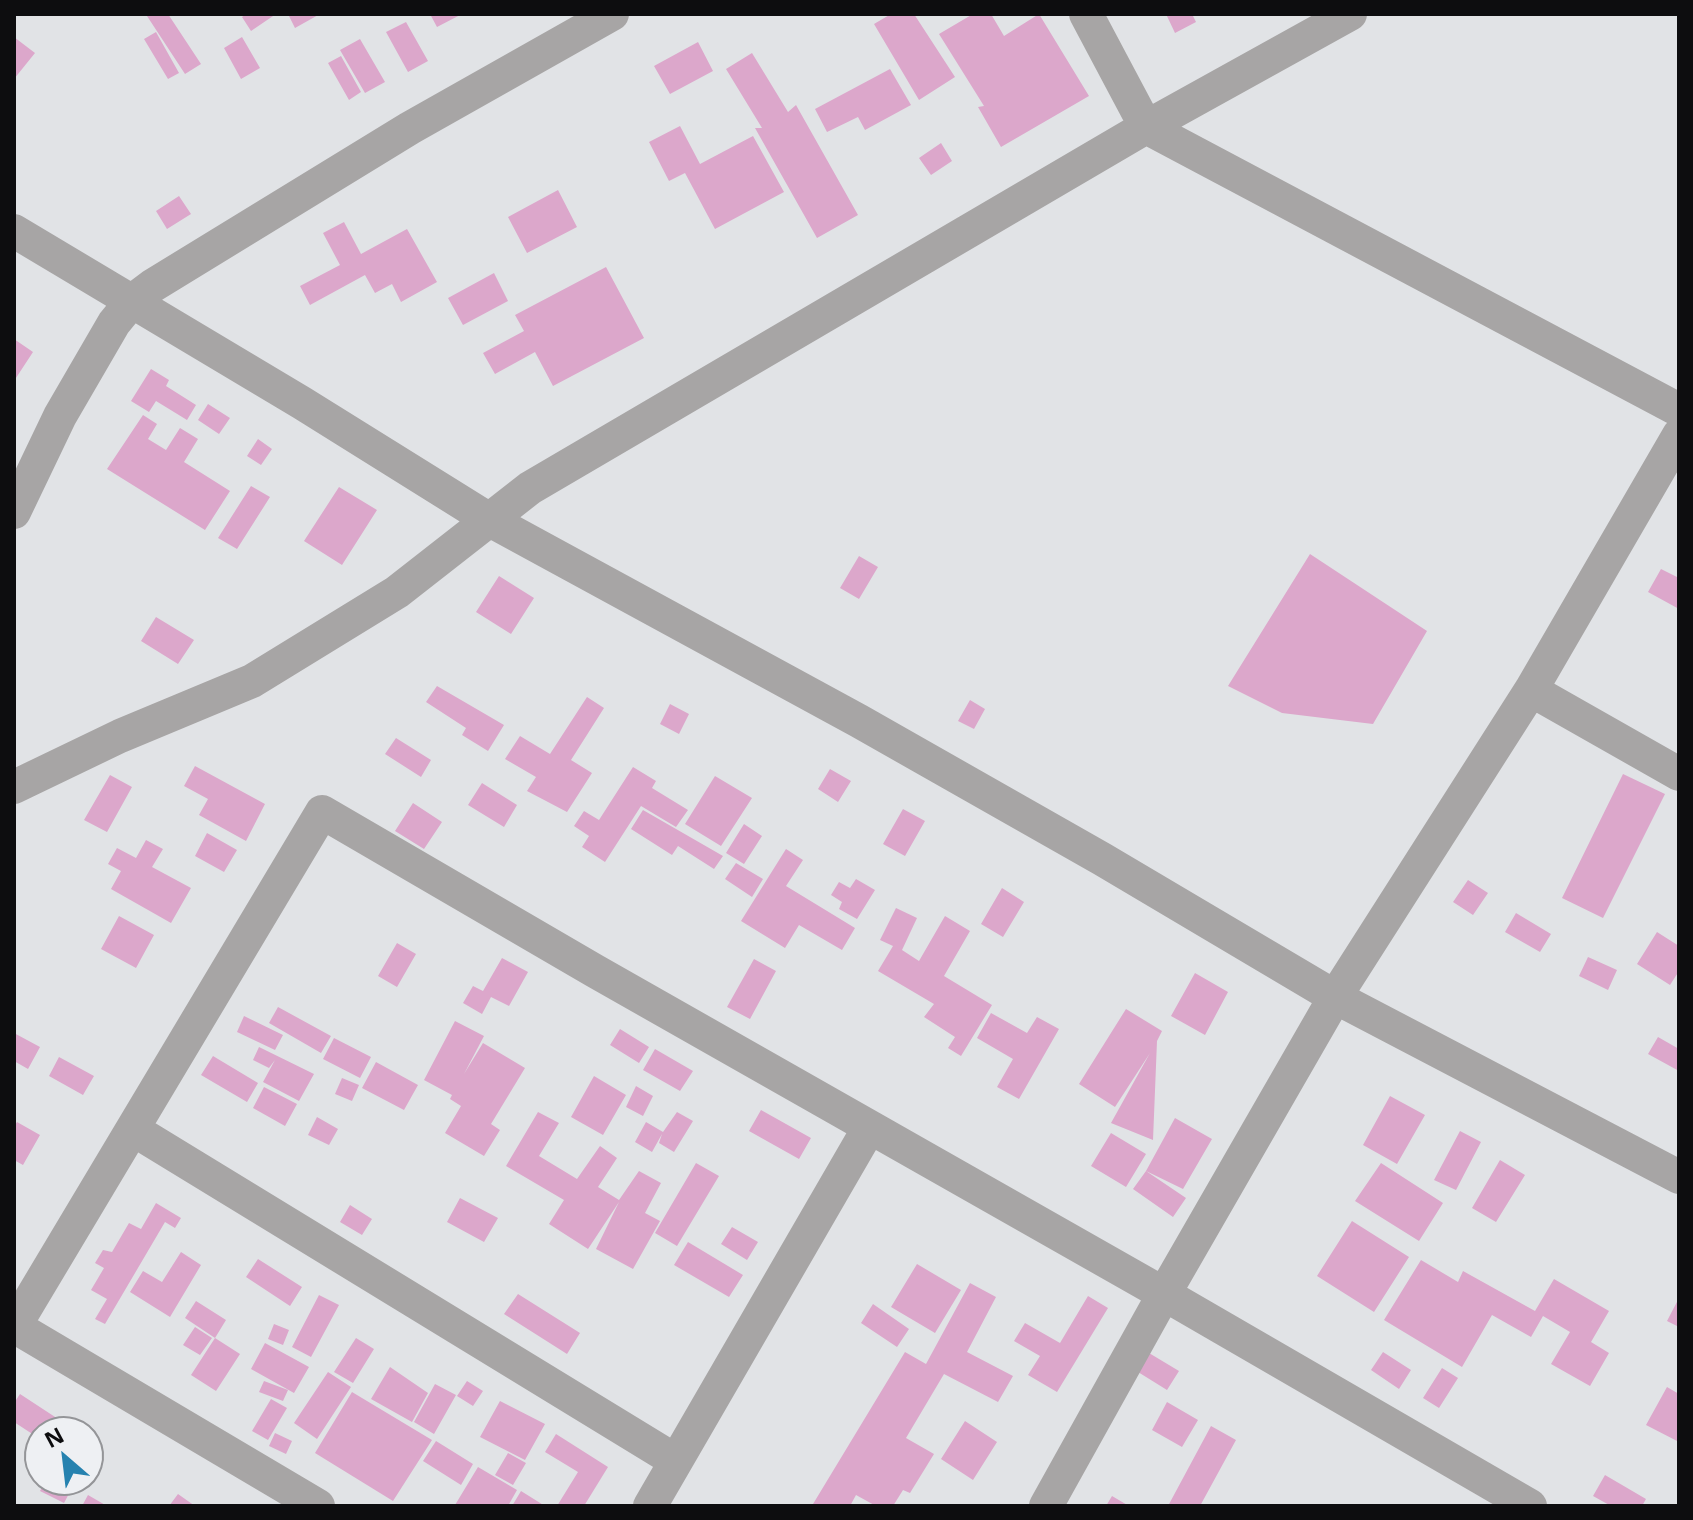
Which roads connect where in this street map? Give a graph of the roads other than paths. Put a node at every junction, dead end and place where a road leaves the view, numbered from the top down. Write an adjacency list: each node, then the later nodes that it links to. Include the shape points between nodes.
1 (612, 14): 6 (street, via 410,128)
2 (1086, 14): 4 (street)
3 (1350, 14): 4 (street)
4 (1146, 127): 7 (street); 10 (street, via 530,488)
5 (14, 231): 6 (street)
6 (132, 301): 9 (street, via 60,416); 10 (street)
7 (1679, 410)
8 (1679, 435): 11 (street)
9 (14, 512)
10 (488, 519): 13 (street, via 397,592 252,681); 14 (street, via 859,721)
11 (1531, 690): 12 (street); 14 (street)
12 (1679, 774)
13 (14, 787)
14 (1335, 997): 17 (street); 18 (street)
15 (869, 1128): 16 (street, via 322,812); 18 (street); 20 (street)
16 (134, 1130): 19 (street); 20 (street)
17 (1679, 1177)
18 (1164, 1294): 21 (street); 24 (street)
19 (14, 1327): 22 (street)
20 (676, 1461): 23 (street)
21 (1515, 1502)
22 (318, 1506)
23 (650, 1506)
24 (1046, 1506)

